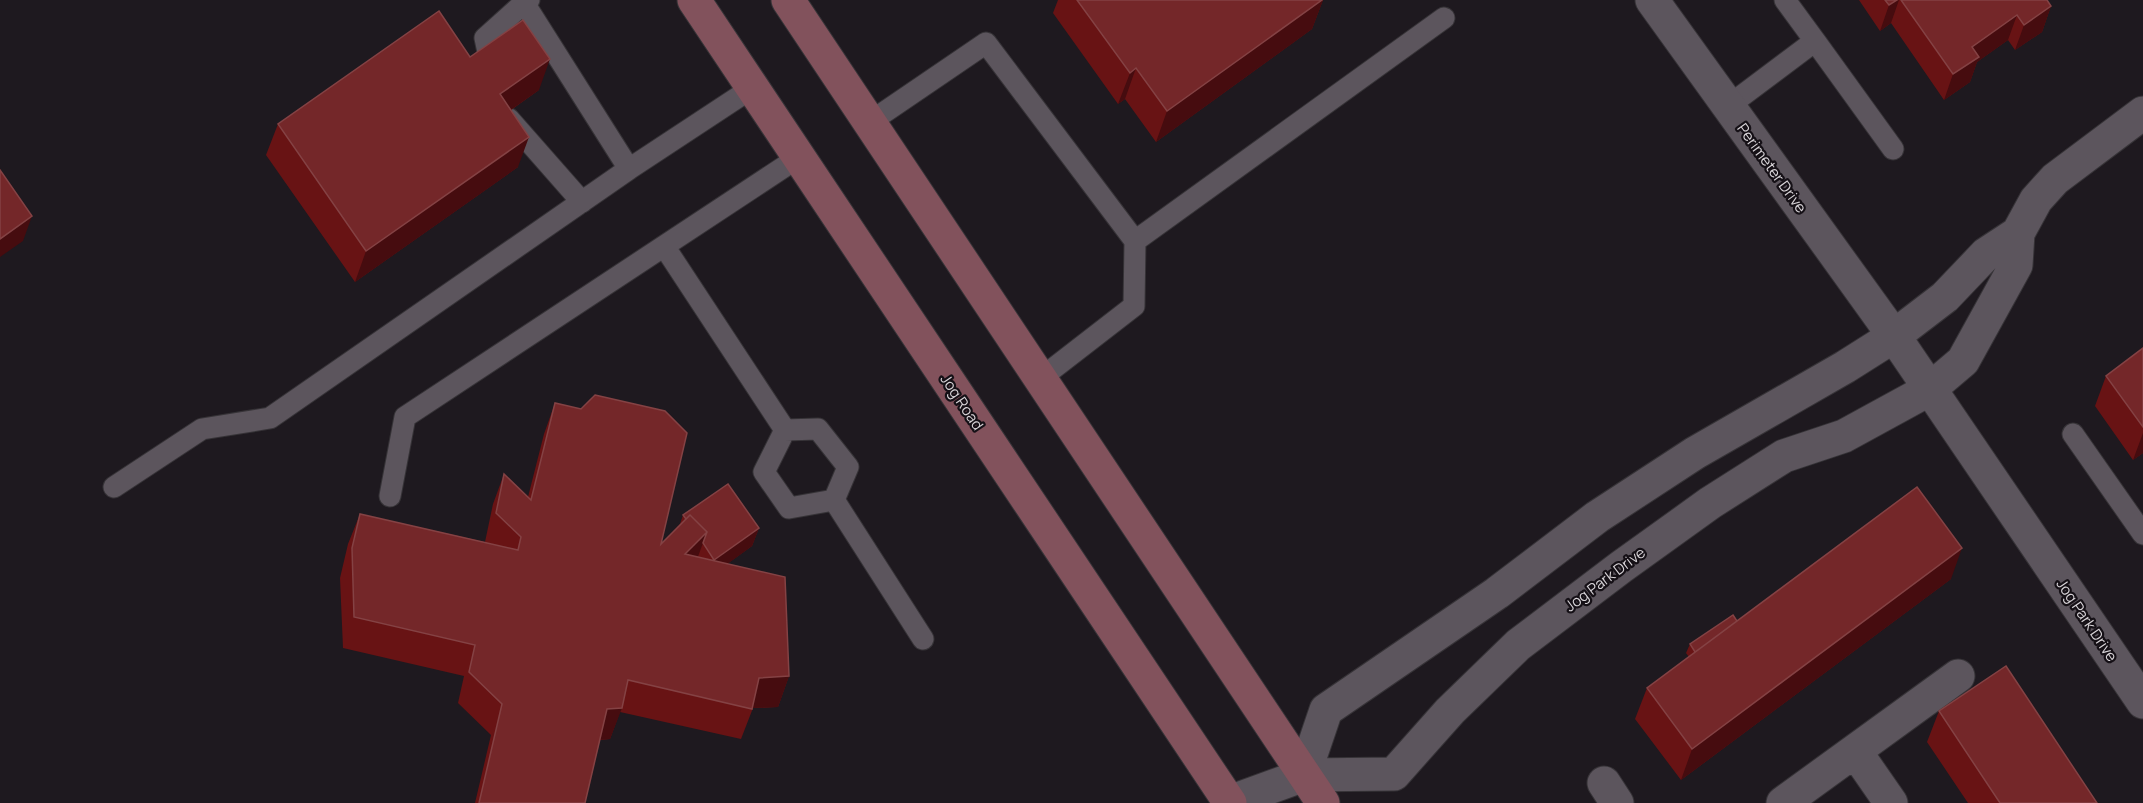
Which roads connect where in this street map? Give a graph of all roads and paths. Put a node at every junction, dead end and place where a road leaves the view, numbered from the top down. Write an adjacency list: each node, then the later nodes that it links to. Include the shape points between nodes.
1 (694, 0): 9 (main road, Jog Road)
2 (788, 0): 13 (main road)
3 (1652, 0): 10 (street, Perimeter Drive)
4 (1785, 0): 7 (lane)
5 (526, 2): 8 (lane, via 485,38); 16 (lane)
6 (1444, 18): 19 (lane)
7 (1815, 41): 10 (lane); 14 (lane)
8 (491, 66)
9 (752, 88): 15 (main road, Jog Road); 16 (lane)
10 (1727, 107): 21 (street, Perimeter Drive)
11 (2143, 113): 18 (street, Jog Park Drive, via 2055,179 2036,200)
12 (505, 114): 17 (lane)
13 (870, 122): 19 (lane, via 986,43); 22 (main road)
14 (1893, 149)
15 (799, 157): 20 (lane); 35 (main road, Jog Road)
16 (629, 169): 17 (lane)
17 (582, 202): 26 (lane, via 270,418 202,429)
18 (2018, 233): 21 (street, Jog Park Drive, via 1986,254 1945,297); 23 (street, Jog Park Drive, via 2016,265 1963,361)
19 (1135, 241): 22 (lane, via 1134,306)
20 (664, 246): 24 (lane); 27 (lane, via 405,417)
21 (1894, 336): 23 (street, Jog Park Drive); 34 (street, Jog Park Drive, via 1695,453 1597,517 1497,592 1326,710)
22 (1041, 378): 34 (main road)
23 (1930, 389): 32 (street, Jog Park Drive); 34 (street, Jog Park Drive, via 1844,436 1784,456 1630,560 1518,645 1450,711 1394,774)
24 (785, 430): 28 (lane, via 818,429 848,467); 28 (lane, via 764,472 789,508)
25 (2073, 434): 29 (lane)
26 (114, 487)
27 (390, 496)
28 (834, 500): 30 (lane)
29 (2143, 534)
30 (923, 639)
31 (1958, 676): 33 (street)
32 (2139, 689)
33 (1856, 751): 37 (street); 38 (street)
34 (1304, 775): 35 (street, Jog Park Drive); 36 (main road)
35 (1229, 802)
36 (1323, 803)
37 (1783, 803)
38 (1891, 803)

